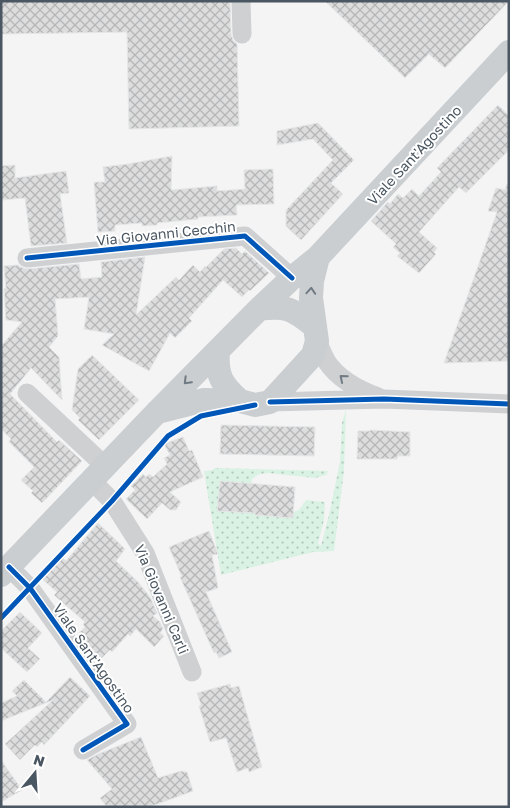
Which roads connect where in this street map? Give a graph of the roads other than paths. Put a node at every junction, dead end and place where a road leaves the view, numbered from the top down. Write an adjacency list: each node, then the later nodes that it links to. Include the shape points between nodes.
1 (241, 1): 2 (street)
2 (242, 34)
3 (509, 52): 4 (main road, Viale Sant'Agostino)
4 (318, 257): 6 (main road, Viale Sant'Agostino); 8 (main road, Viale Sant'Agostino, one-way to 4, via 310,298)
5 (28, 258): 6 (street, Via Giovanni Cecchin, via 245,236)
6 (292, 278): 7 (main road, Viale Sant'Agostino)
7 (259, 309): 8 (main road, via 286,308 302,316); 9 (main road, Viale Sant'Agostino)
8 (315, 333): 11 (street, one-way to 8, via 359,390 341,377 327,362); 13 (main road, via 313,355)
9 (218, 351): 12 (main road, via 218,373 229,392); 15 (main road, Viale Sant'Agostino, one-way to 15)
10 (27, 393): 16 (street)
11 (384, 399): 13 (street); 14 (street)
12 (240, 401): 13 (main road, via 255,405); 15 (main road, via 204,400)
13 (270, 402)
14 (509, 404)
15 (157, 412): 16 (main road, Viale Sant'Agostino)
16 (98, 474): 17 (main road, Viale Sant'Agostino); 18 (street, Via Giovanni Carli, via 145,553)
17 (5, 571): 19 (street, Viale Sant'Agostino, via 30,588 127,724)
18 (192, 672)
19 (83, 750)

